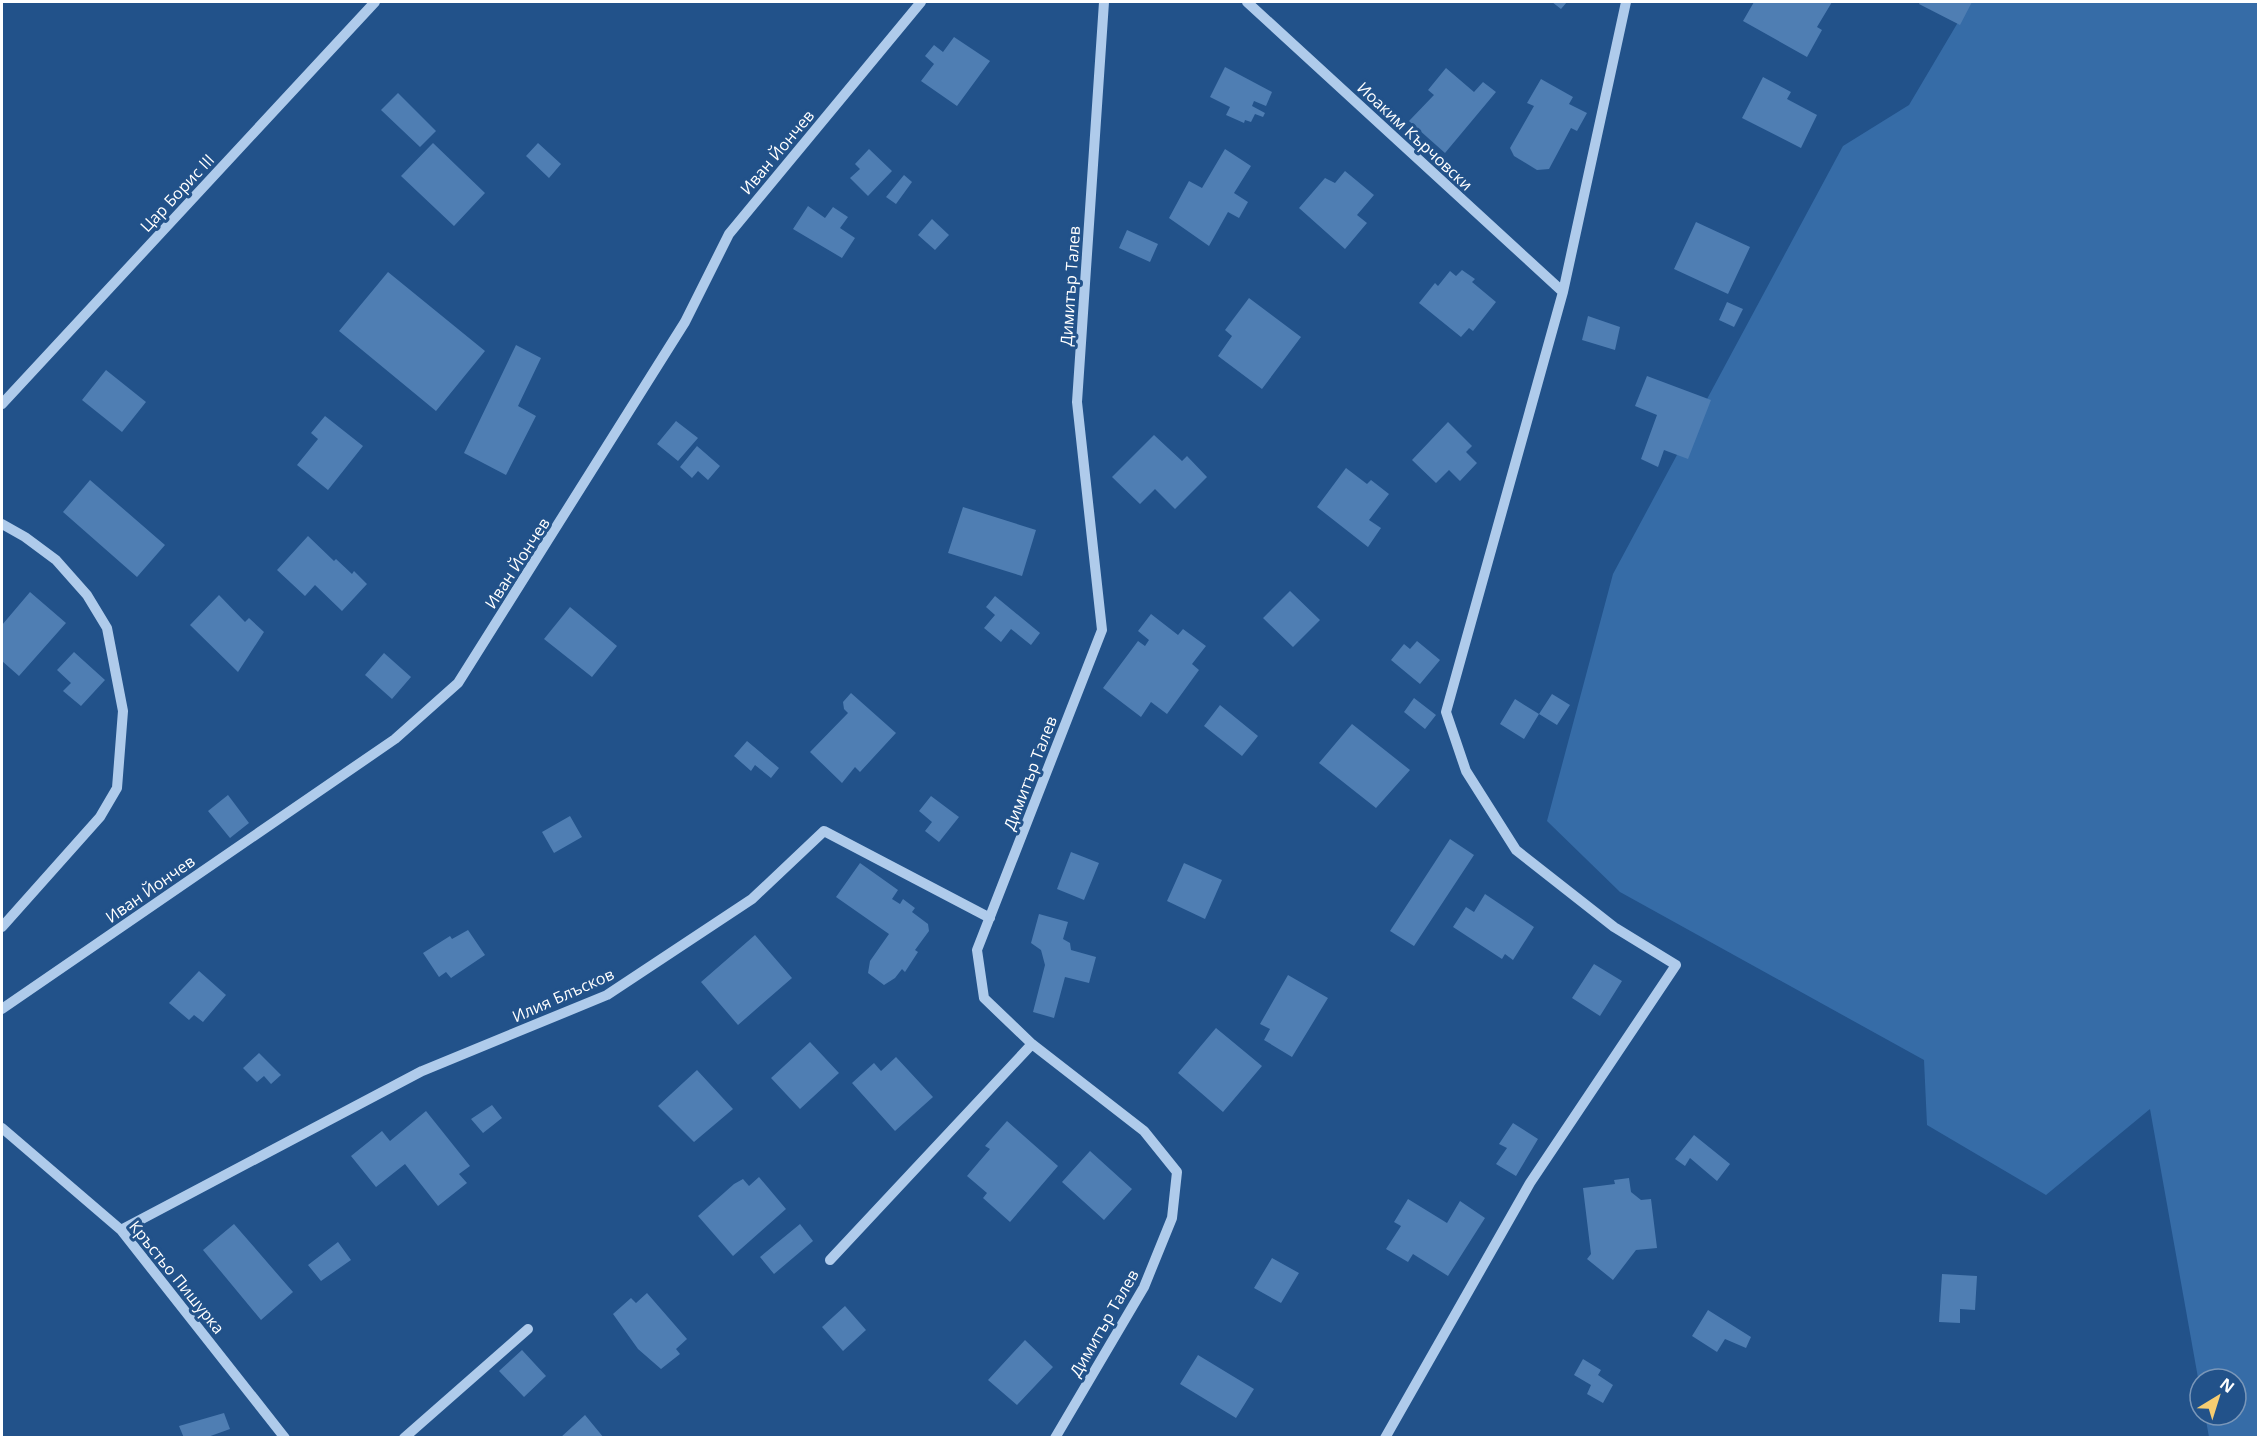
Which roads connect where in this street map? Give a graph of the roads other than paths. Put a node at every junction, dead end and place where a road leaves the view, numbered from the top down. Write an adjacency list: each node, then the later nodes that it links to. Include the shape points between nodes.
1 (375, 2): 7 (street, Цар Борис III)
2 (921, 2): 11 (street, Иван Йончев, via 729,234 685,322 458,683 395,739)
3 (1104, 2): 9 (street, Димитър Талев, via 1077,402 1102,630)
4 (1247, 2): 6 (street, Иоаким Кърчовски)
5 (1626, 2): 6 (street)
6 (1563, 292): 20 (street, via 1446,712 1466,771 1516,850 1614,927 1677,965 1530,1183)
7 (2, 404)
8 (2, 524): 10 (street, via 56,560 87,595 107,628 123,711 117,788 100,817)
9 (990, 918): 12 (street, Димитър Талев, via 977,950 984,998); 14 (street, Илия Блъсков, via 824,831 752,900 607,995 422,1071)
10 (2, 927)
11 (2, 1009)
12 (1032, 1044): 15 (street); 19 (street, Димитър Талев, via 1144,1131 1177,1172 1172,1218 1144,1287)
13 (2, 1128): 14 (street, Кръстьо Пишурка)
14 (121, 1230): 17 (street, Кръстьо Пишурка)
15 (830, 1260)
16 (528, 1329): 18 (street)
17 (285, 1437)
18 (404, 1437)
19 (1055, 1437)
20 (1385, 1437)

